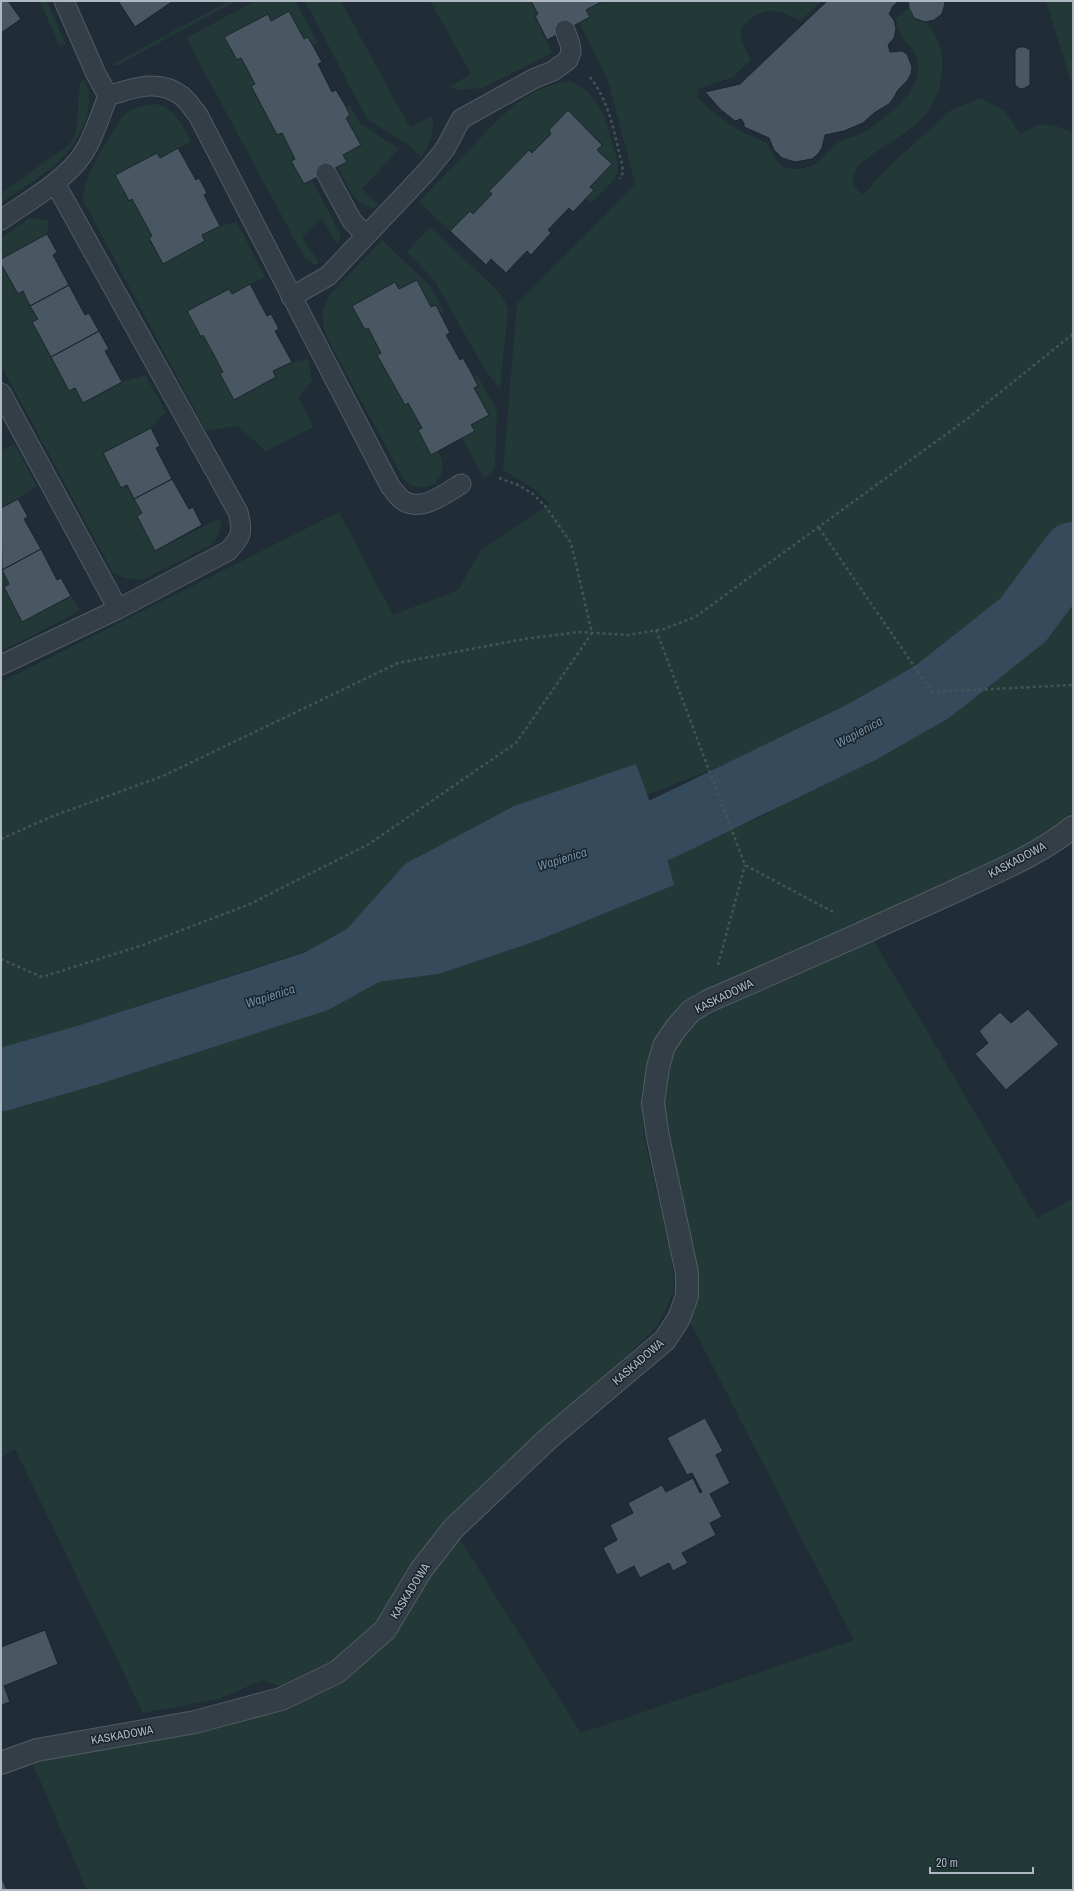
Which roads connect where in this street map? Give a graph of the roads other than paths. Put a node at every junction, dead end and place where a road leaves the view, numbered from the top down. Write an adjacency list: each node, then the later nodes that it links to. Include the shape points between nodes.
1 (64, 1): 3 (lane)
2 (565, 30): 7 (lane, via 571,52 568,60 553,71 461,118 445,149 428,170)
3 (108, 96): 5 (lane, via 94,134 77,162); 8 (lane, via 141,86 166,87 182,97 198,115)
4 (326, 173): 7 (lane, via 352,221)
5 (55, 183): 6 (lane); 11 (lane, via 238,512 242,528 238,541 228,551)
6 (1, 220)
7 (366, 235): 8 (lane, via 328,276)
8 (291, 296): 10 (lane, via 390,486 401,500 416,505 434,500)
9 (1, 394): 11 (lane)
10 (461, 484)
11 (118, 609): 12 (lane)
12 (1, 665)
13 (1073, 827): 14 (street, KASKADOWA, via 1014,863 869,931 708,1001 691,1011 676,1028 664,1046 658,1066 653,1103 687,1273 687,1296 679,1318 665,1340 550,1437 453,1529 421,1570 386,1630 337,1672 281,1699 195,1722 37,1750)
14 (1, 1763)

